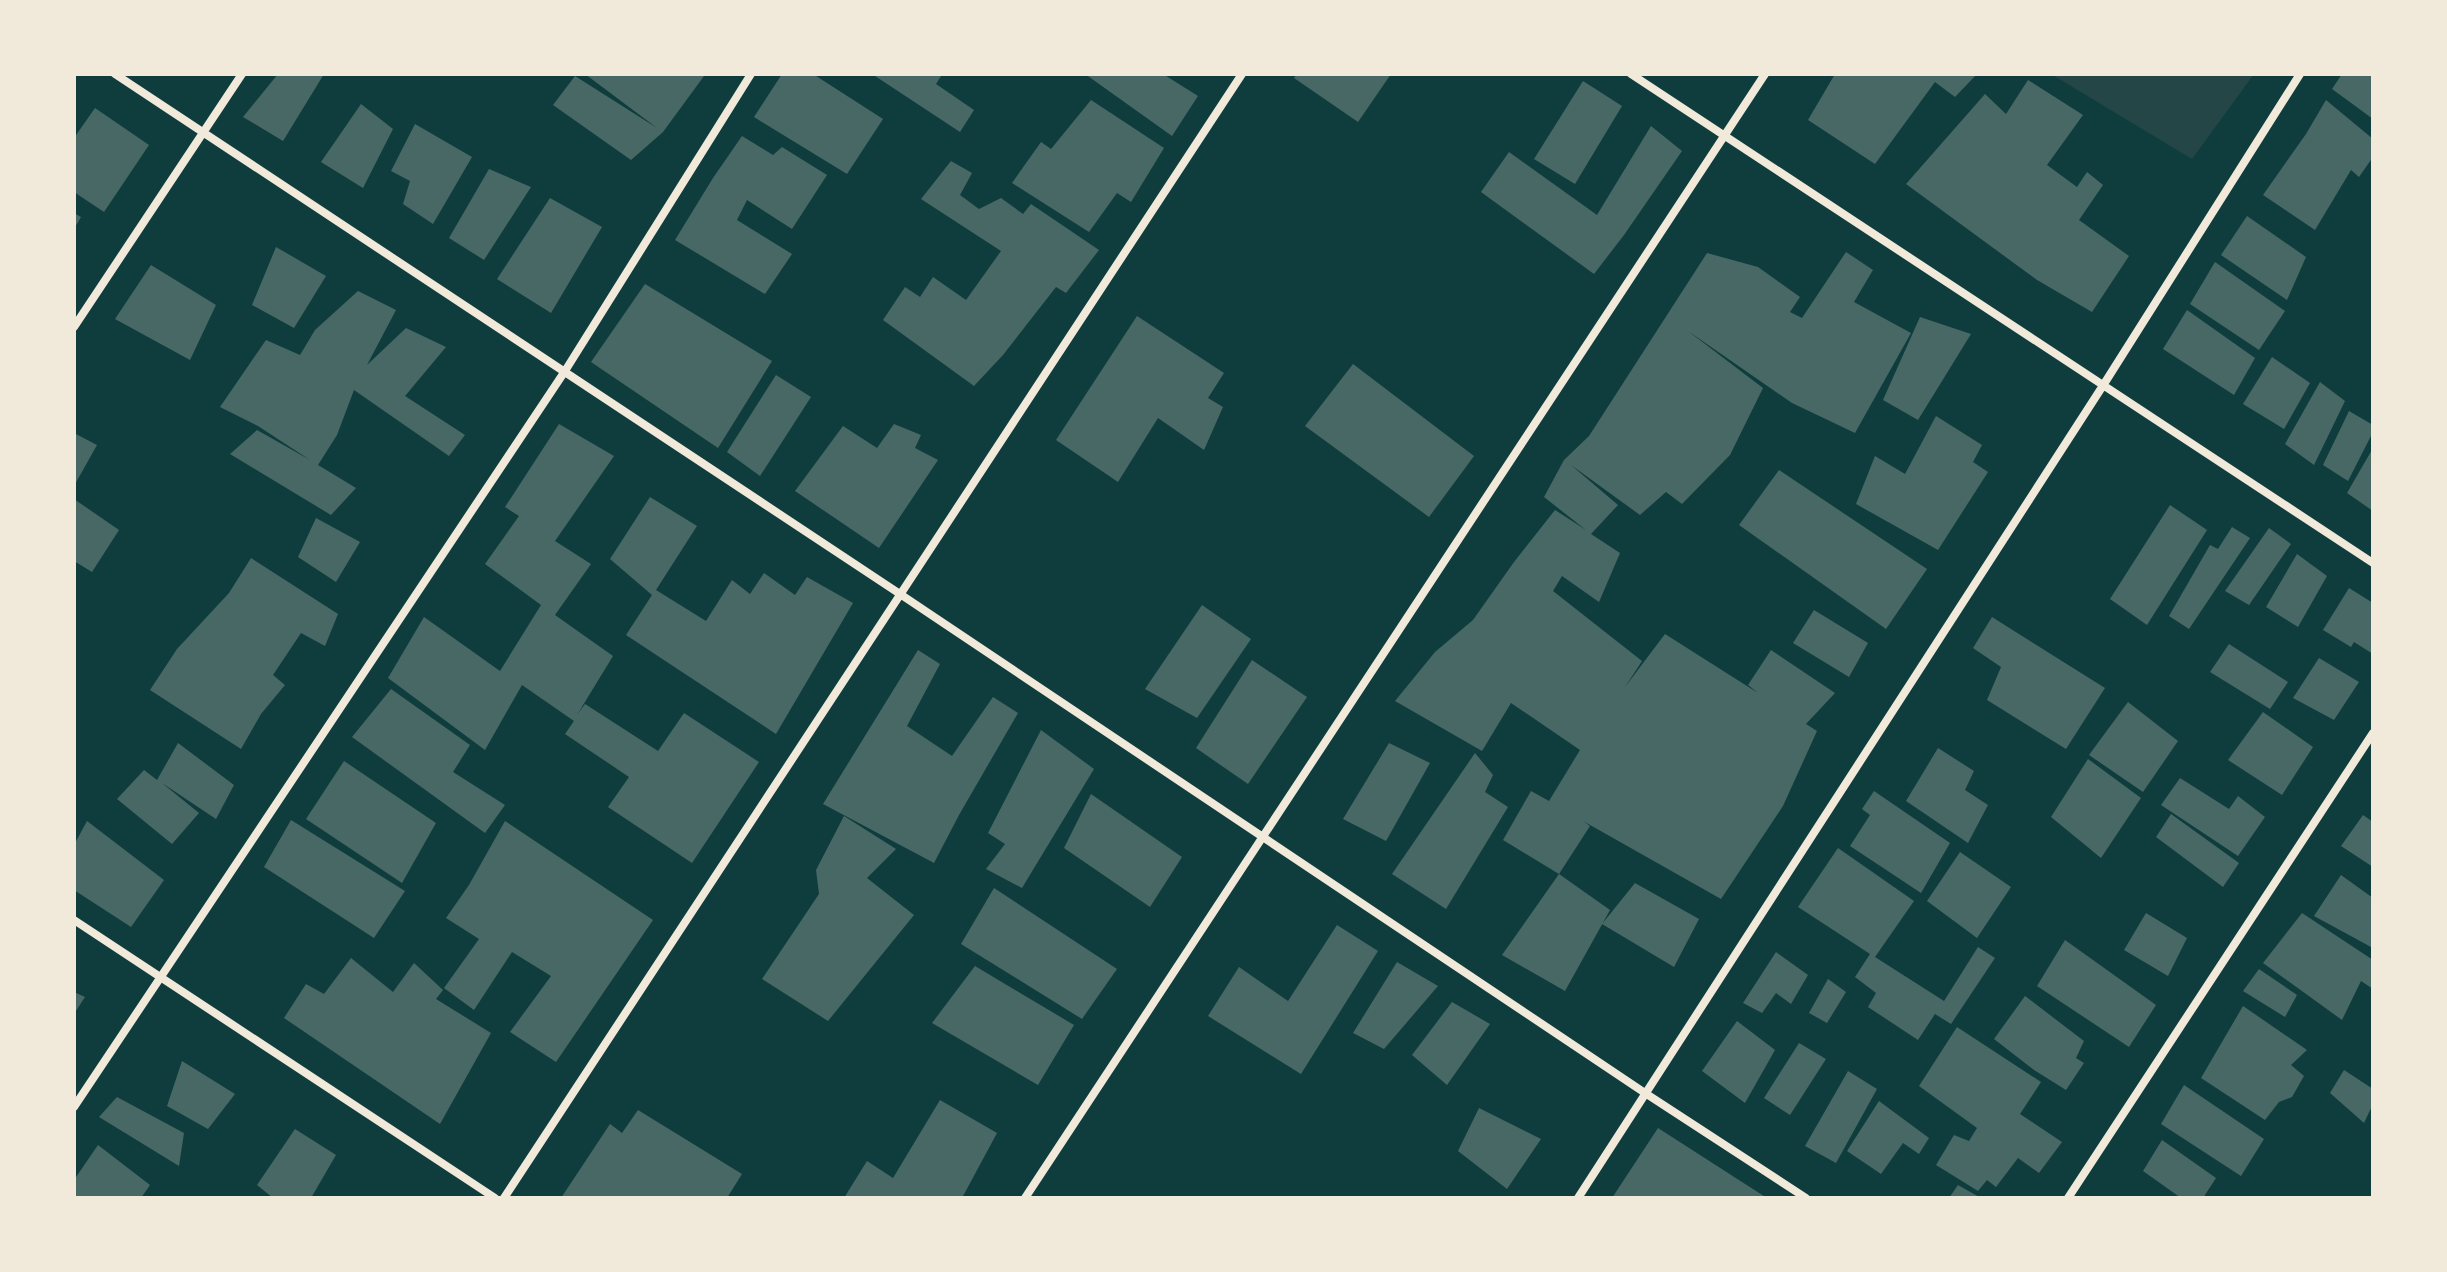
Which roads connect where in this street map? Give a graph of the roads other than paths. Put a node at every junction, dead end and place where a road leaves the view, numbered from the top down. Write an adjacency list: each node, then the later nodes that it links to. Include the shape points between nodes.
1 (115, 74): 8 (street)
2 (242, 74): 8 (street)
3 (751, 74): 11 (street)
4 (1242, 74): 14 (street)
5 (1631, 74): 9 (street)
6 (1765, 74): 9 (street)
7 (2300, 74): 12 (street)
8 (204, 132): 10 (street); 11 (street)
9 (1724, 136): 12 (street); 16 (street)
10 (74, 327)
11 (565, 371): 14 (street); 18 (street)
12 (2104, 384): 13 (street); 19 (street)
13 (2373, 563)
14 (900, 594): 16 (street); 22 (street)
15 (2373, 733): 26 (street)
16 (1264, 836): 19 (street); 23 (street)
17 (74, 920): 18 (street)
18 (161, 977): 20 (street); 21 (street)
19 (1645, 1093): 24 (street); 25 (street)
20 (74, 1107)
21 (495, 1198)
22 (504, 1198)
23 (1025, 1198)
24 (1578, 1198)
25 (1806, 1198)
26 (2068, 1198)

